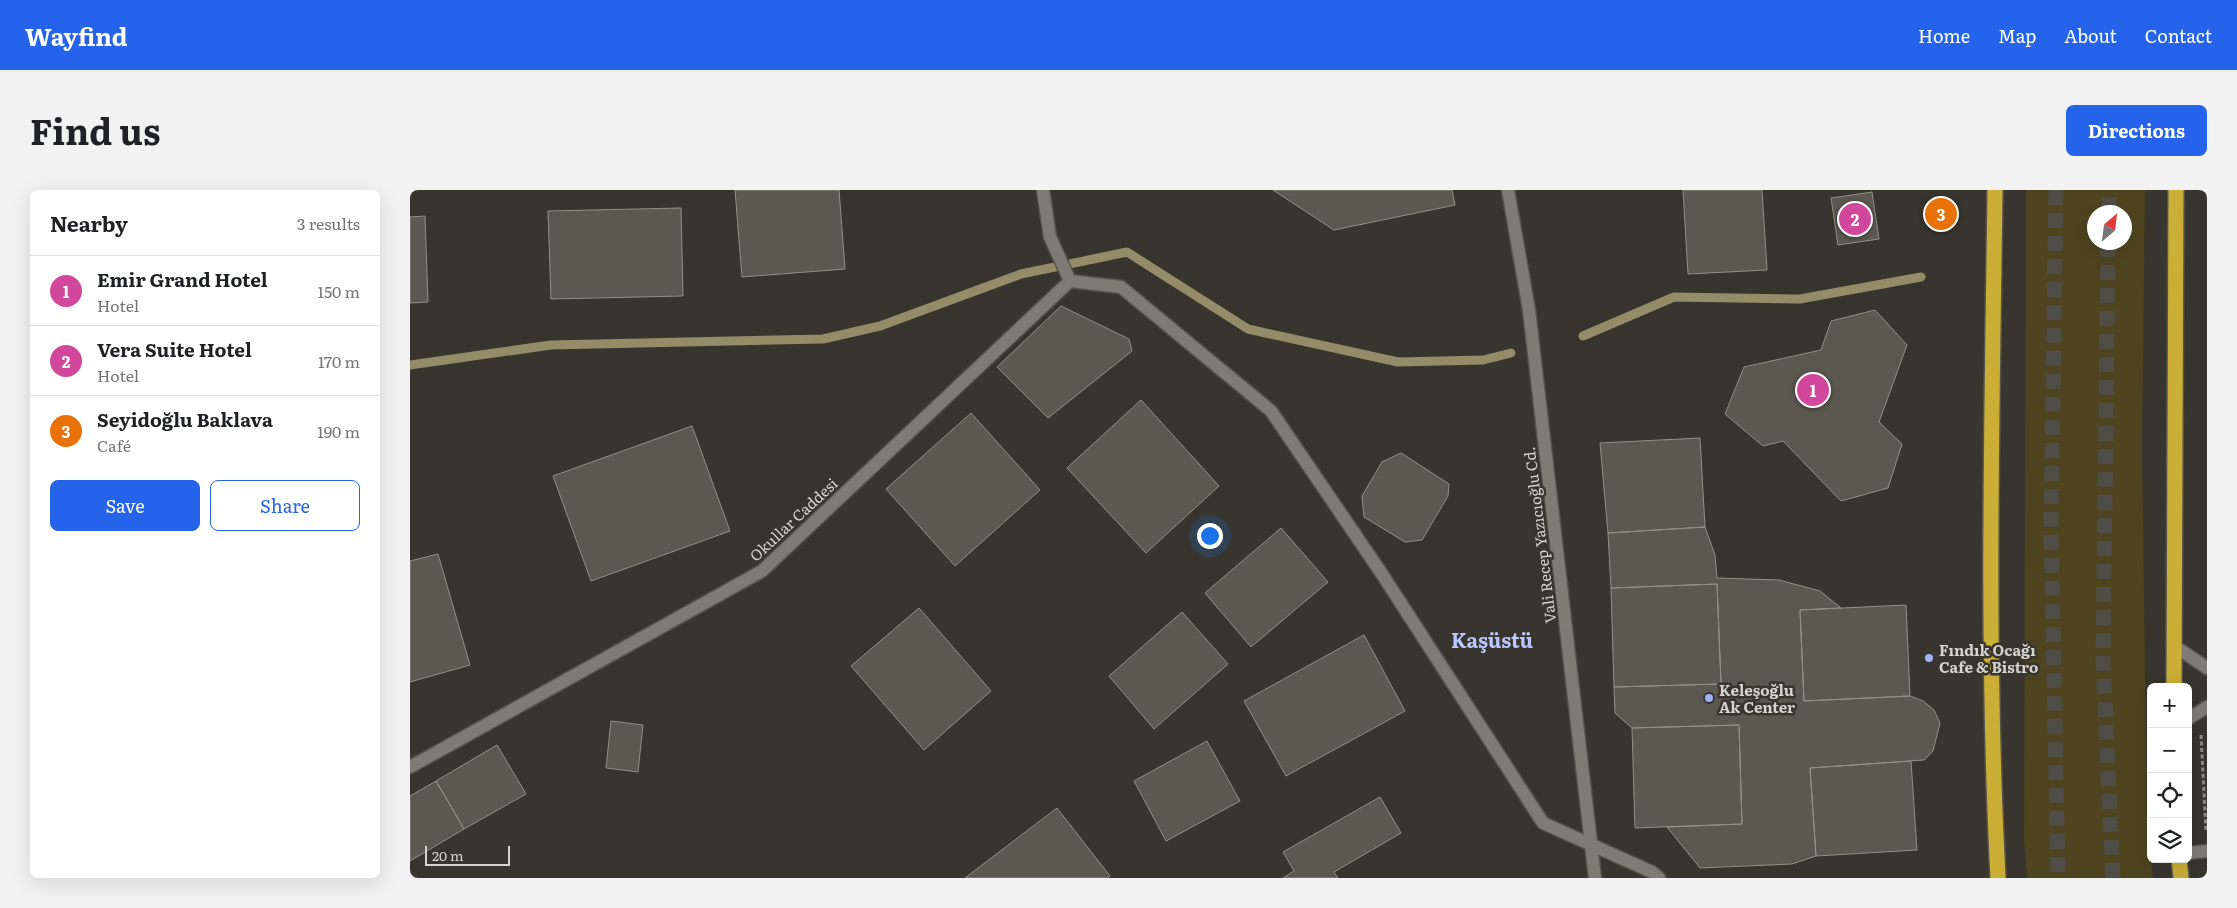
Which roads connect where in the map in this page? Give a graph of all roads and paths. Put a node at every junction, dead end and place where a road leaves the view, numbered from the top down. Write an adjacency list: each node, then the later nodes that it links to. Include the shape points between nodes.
1 (1043, 190): 5 (street, via 1050,237)
2 (1508, 190): 14 (street, Vali Recep Yazıcıoğlu Cd., via 1529,310)
3 (1995, 190): 20 (highway, via 1990,573 1992,761)
4 (2176, 190): 6 (highway)
5 (1070, 281): 12 (street, Okullar Caddesi, via 762,571); 14 (street, via 1121,287 1271,411 1382,574 1543,823)
6 (2173, 645): 7 (street); 8 (highway)
7 (2207, 668)
8 (2174, 683)
9 (2207, 707): 10 (street)
10 (2192, 716)
11 (2202, 732): 13 (path, via 2199,739)
12 (410, 767)
13 (2206, 840)
14 (1590, 843): 18 (street, Vali Recep Yazıcıoğlu Cd.); 19 (street)
15 (2207, 851): 16 (street)
16 (2192, 853)
17 (2179, 863): 21 (highway)
18 (1595, 878)
19 (1659, 878)
20 (1998, 878)
21 (2180, 878)

